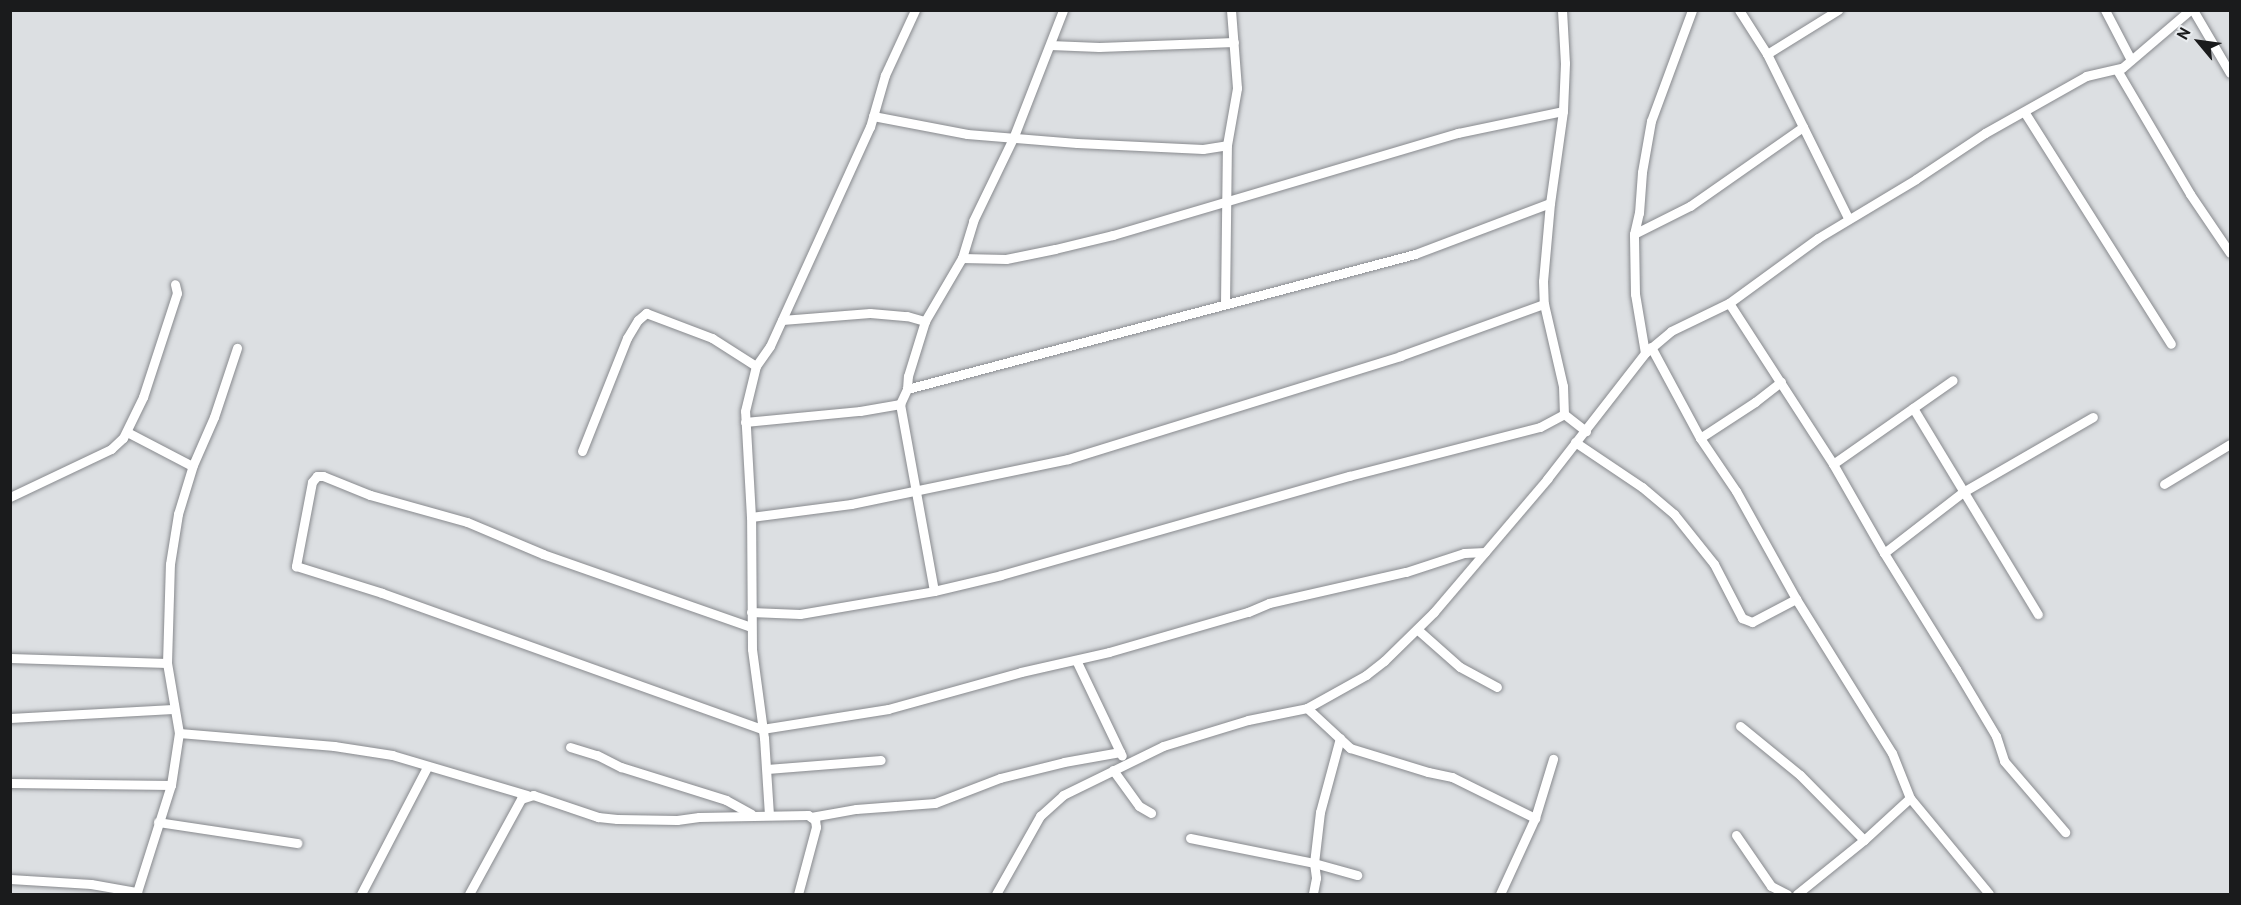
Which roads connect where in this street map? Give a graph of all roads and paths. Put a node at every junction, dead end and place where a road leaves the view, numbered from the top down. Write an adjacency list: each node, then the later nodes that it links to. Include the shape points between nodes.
1 (915, 10): 18 (street, via 885,75)
2 (1063, 10): 11 (street)
3 (1232, 10): 10 (street)
4 (1562, 10): 16 (street)
5 (1692, 10): 25 (street, via 1651,122)
6 (1739, 10): 12 (street)
7 (1838, 10): 12 (street)
8 (2105, 10): 13 (street)
9 (2191, 10): 13 (street); 15 (street)
10 (1234, 42): 11 (street); 21 (street, via 1237,88)
11 (1050, 45): 20 (street)
12 (1767, 54): 19 (street)
13 (2131, 60): 14 (street)
14 (2117, 70): 17 (street, via 2086,76); 26 (street, via 2190,194)
15 (2230, 73)
16 (1563, 111): 22 (street, via 1458,133); 23 (street)
17 (2025, 113): 24 (street, via 1985,133); 34 (street)
18 (873, 116): 20 (street, via 967,134); 32 (street)
19 (1803, 127): 24 (street); 25 (street, via 1690,206)
20 (1014, 136): 21 (street, via 1203,149); 27 (street, via 974,221)
21 (1227, 145): 22 (street)
22 (1225, 202): 27 (street, via 1055,249 1006,259); 30 (street)
23 (1550, 203): 30 (street, via 1415,254); 31 (street)
24 (1848, 218): 29 (street)
25 (1634, 234): 36 (street, via 1635,294)
26 (2230, 253)
27 (962, 258): 33 (street)
28 (175, 284): 47 (street, via 177,292 170,314)
29 (1729, 303): 36 (street, via 1671,331); 39 (street)
30 (1225, 304): 40 (street)
31 (1544, 304): 43 (street, via 1563,386); 55 (street, via 1389,359 1079,455)
32 (782, 320): 33 (street, via 870,314); 37 (street)
33 (926, 321): 40 (street, via 908,376)
34 (2172, 345)
35 (237, 348): 53 (street, via 214,417)
36 (1648, 350): 46 (street); 48 (street)
37 (756, 366): 45 (street); 51 (street, via 712,338 646,314 627,338)
38 (1953, 380): 42 (street)
39 (1781, 382): 48 (street); 52 (street)
40 (908, 389): 41 (street)
41 (900, 404): 45 (street); 55 (street)
42 (1913, 408): 52 (street); 56 (street)
43 (1564, 414): 46 (street); 61 (street, via 1528,430)
44 (2093, 417): 56 (street)
45 (745, 423): 58 (street)
46 (1586, 431): 49 (street)
47 (127, 432): 53 (street); 57 (street, via 111,449)
48 (1700, 438): 62 (street, via 1736,491)
49 (1575, 442): 59 (street); 62 (street, via 1642,487 1674,514 1714,564 1742,618 1752,622)
50 (2230, 444): 54 (street)
51 (582, 451)
52 (1833, 464): 60 (street)
53 (192, 466): 69 (street, via 178,514 170,564)
54 (2164, 483)
55 (917, 491): 58 (street); 61 (street)
56 (1963, 492): 60 (street); 64 (street)
57 (10, 497)
58 (751, 517): 63 (street)
59 (1485, 552): 66 (street); 68 (street, via 1464,553 1406,572 1269,603)
60 (1884, 553): 96 (street, via 1996,736 2004,761)
61 (934, 591): 63 (street, via 800,614)
62 (1796, 599): 89 (street, via 1893,753)
63 (751, 612): 65 (street)
64 (2038, 614)
65 (751, 627): 75 (street); 75 (street, via 543,554 467,522 370,495 323,476 312,482 296,566 382,592)
66 (1418, 630): 70 (street, via 1460,667); 71 (street, via 1366,675)
67 (10, 658): 69 (street)
68 (1076, 660): 75 (street, via 888,710); 79 (street)
69 (167, 663): 72 (street)
70 (1497, 687)
71 (1307, 708): 77 (street); 82 (street, via 1248,720 1163,746)
72 (173, 709): 73 (street); 76 (street)
73 (10, 718)
74 (1740, 726): 99 (street, via 1800,775)
75 (762, 729): 84 (street)
76 (179, 733): 83 (street, via 334,746 392,755); 87 (street)
77 (1340, 738): 94 (street, via 1350,748 1452,777); 101 (street, via 1320,812)
78 (570, 747): 91 (street, via 726,800)
79 (1120, 752): 82 (street); 93 (street, via 1000,778 935,803)
80 (1553, 759): 94 (street)
81 (881, 760): 84 (street)
82 (1126, 763): 85 (street)
83 (427, 767): 88 (street); 105 (street)
84 (767, 769): 92 (street)
85 (1113, 770): 90 (street, via 1139,806); 108 (street, via 1063,795 1040,816)
86 (10, 783): 87 (street)
87 (171, 785): 95 (street)
88 (527, 795): 91 (street, via 617,819); 106 (street, via 511,815)
89 (1910, 798): 99 (street); 113 (street)
90 (1151, 813)
91 (753, 815): 92 (street)
92 (769, 815): 93 (street)
93 (811, 817): 107 (street, via 816,827)
94 (1535, 818): 110 (street)
95 (158, 822): 100 (street); 104 (street)
96 (2065, 832)
97 (1736, 835): 111 (street, via 1771,886)
98 (1190, 838): 101 (street)
99 (1864, 840): 112 (street)
100 (297, 843)
101 (1314, 863): 102 (street); 109 (street)
102 (1357, 875)
103 (10, 879): 104 (street, via 72,882)
104 (137, 893)
105 (361, 894)
106 (469, 894)
107 (798, 894)
108 (996, 894)
109 (1313, 894)
110 (1500, 894)
111 (1787, 894)
112 (1797, 894)
113 (1989, 894)

